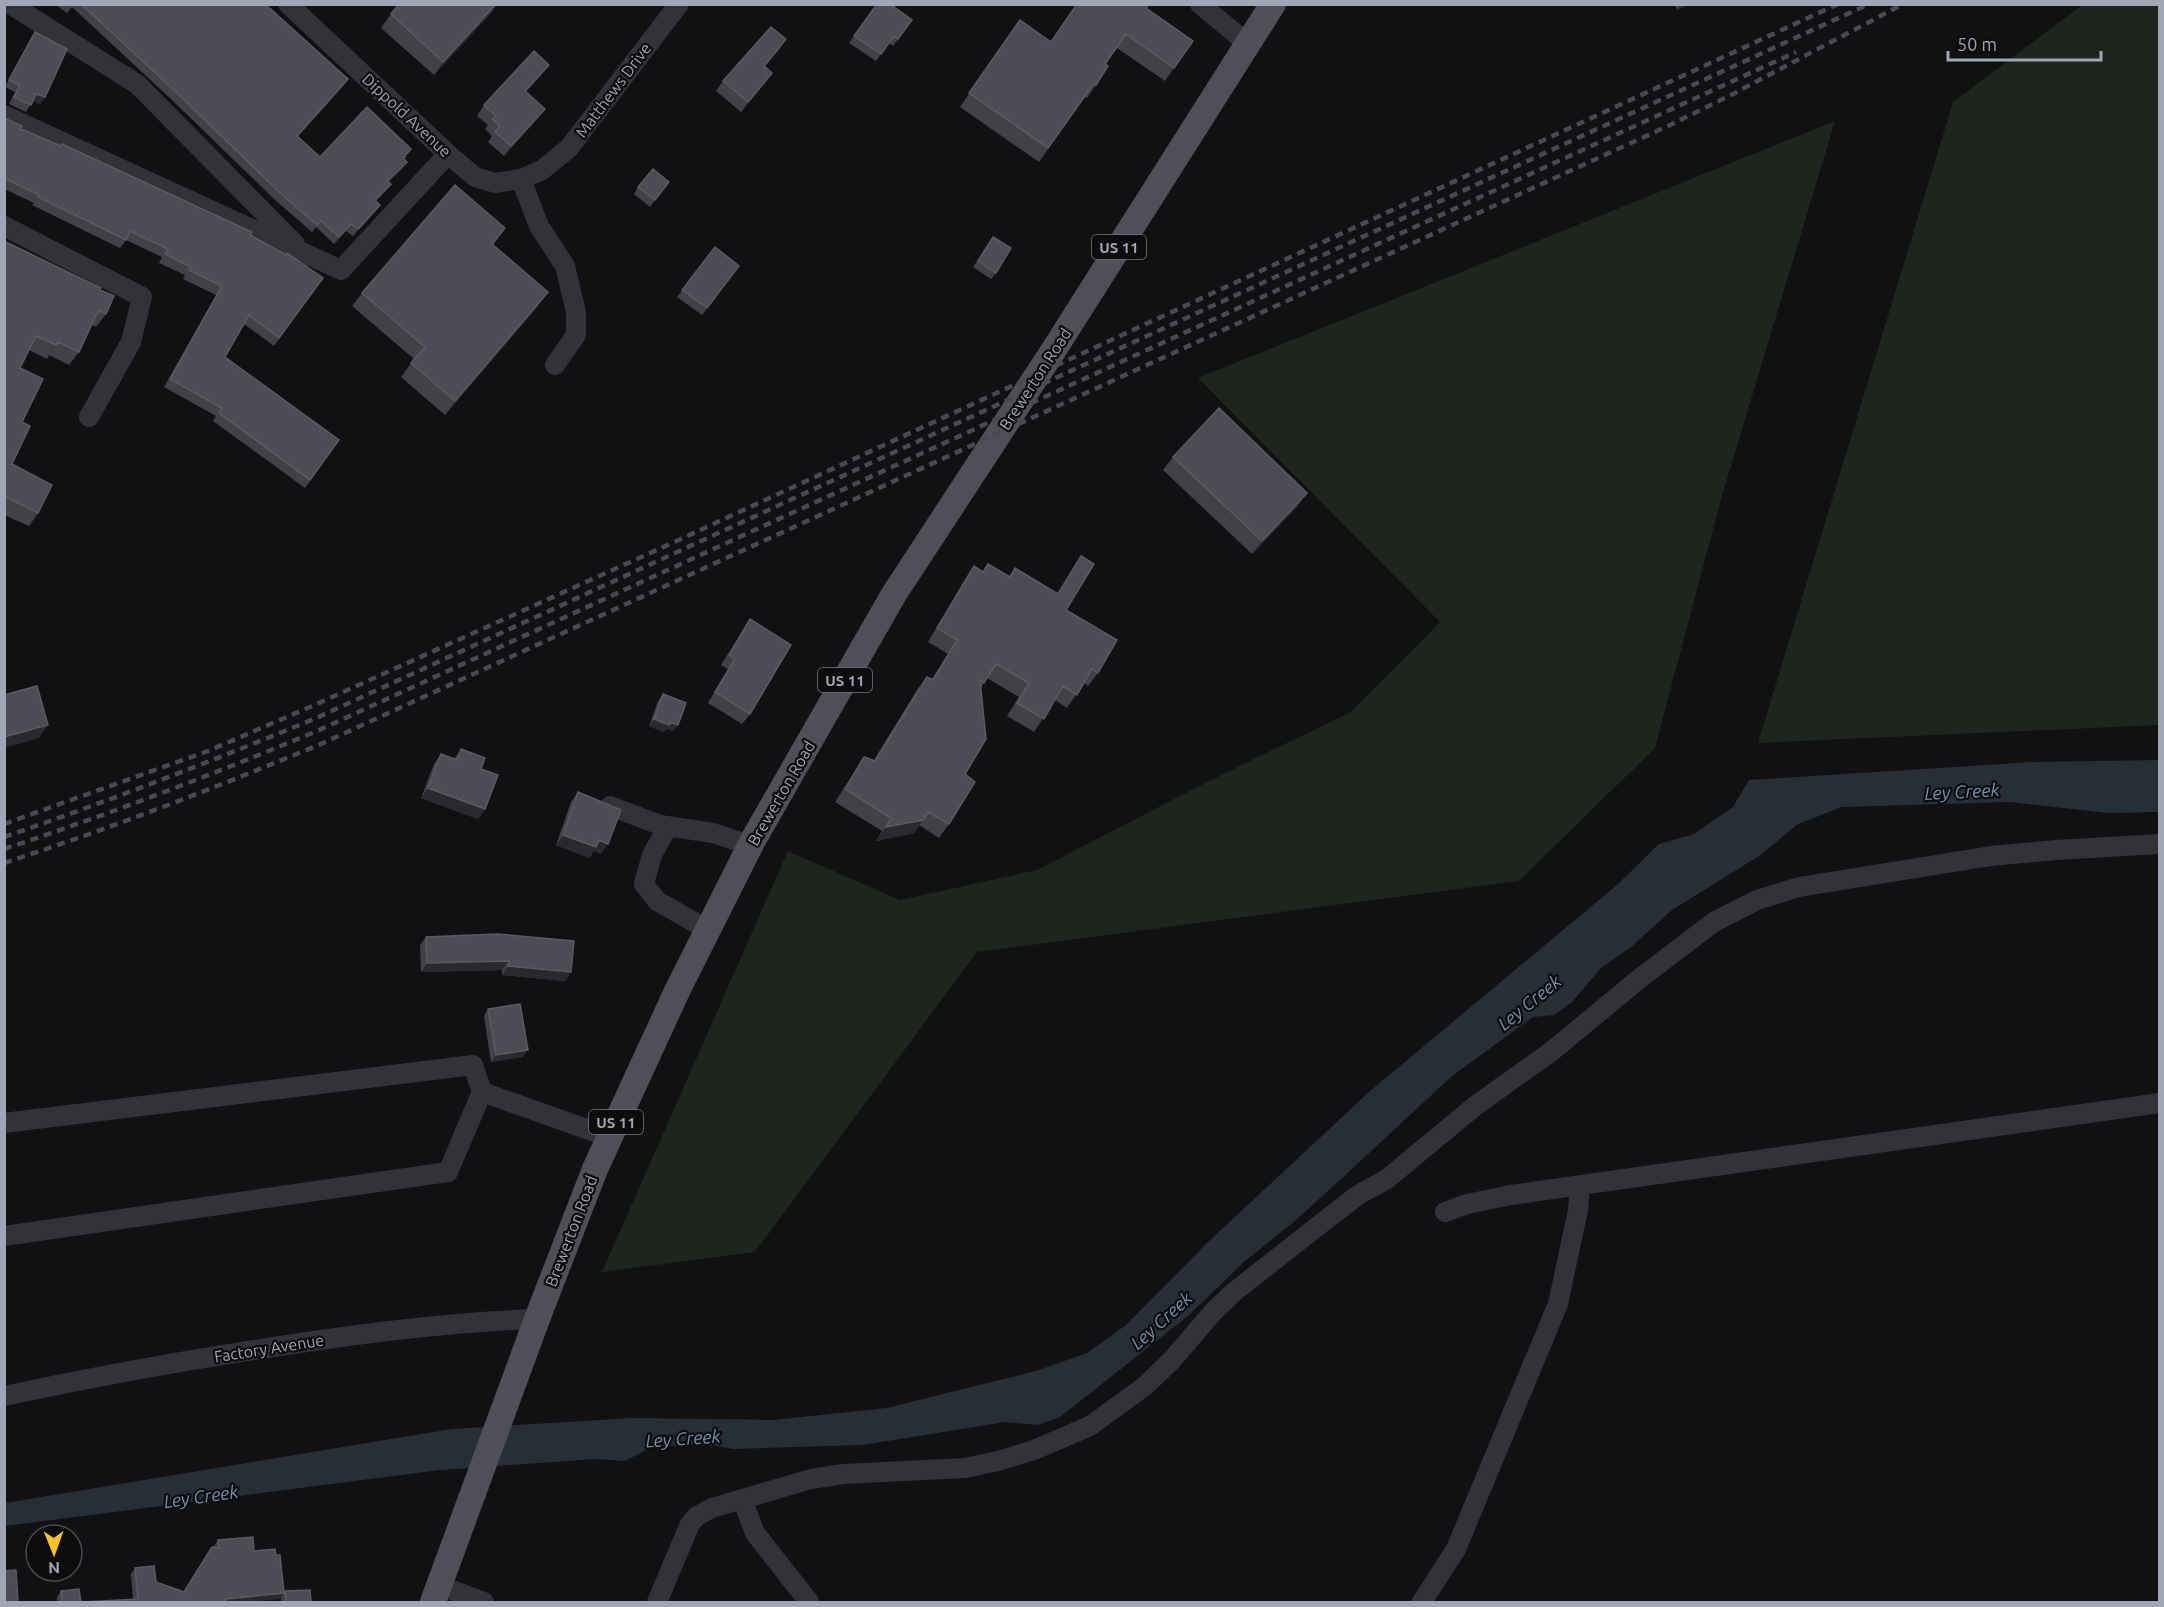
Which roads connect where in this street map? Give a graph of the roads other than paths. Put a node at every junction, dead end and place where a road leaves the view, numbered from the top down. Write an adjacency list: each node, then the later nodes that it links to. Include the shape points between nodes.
1 (10, 4): 12 (street, via 137,84)
2 (288, 4): 8 (street, Dippold Avenue)
3 (679, 4): 9 (street, Matthews Drive, via 569,148)
4 (1200, 4): 6 (street)
5 (1273, 4): 6 (main road, US 11)
6 (1248, 44): 18 (main road, Brewerton Road / US 11, via 894,594)
7 (4, 115): 12 (street)
8 (448, 154): 10 (street, Dippold Avenue, via 475,177 495,183); 12 (street, via 341,270)
9 (542, 170): 10 (street, Dippold Avenue)
10 (521, 179): 13 (street, via 539,226 565,266 576,312 576,335)
11 (4, 226): 14 (street, via 142,297 132,342)
12 (304, 253)
13 (555, 365)
14 (90, 417)
15 (610, 806): 16 (street)
16 (668, 826): 18 (street, via 713,833); 19 (street, via 652,855 644,884 657,901)
17 (2160, 844): 29 (street, via 1991,856 1799,887 1757,900 1714,922 1475,1106 1387,1179 1317,1226 1234,1292 1144,1386 1090,1426 1034,1450 965,1468 843,1474)
18 (750, 845): 19 (main road, Brewerton Road / US 11)
19 (708, 930): 23 (main road, Brewerton Road / US 11)
20 (482, 1092): 22 (street, via 473,1065); 23 (street); 26 (street, via 448,1172)
21 (2160, 1103): 24 (street)
22 (4, 1123)
23 (609, 1137): 27 (main road, Brewerton Road / US 11)
24 (1580, 1186): 25 (street, via 1511,1195); 34 (street, via 1558,1304 1456,1549)
25 (1445, 1212)
26 (4, 1236)
27 (537, 1319): 28 (street, Factory Avenue, via 463,1322 357,1334); 30 (main road, Brewerton Road / US 11)
28 (4, 1396)
29 (742, 1499): 32 (street, via 712,1508 690,1524); 33 (street, via 755,1533)
30 (436, 1594): 31 (street)
31 (484, 1602)
32 (657, 1602)
33 (809, 1602)
34 (1422, 1602)

